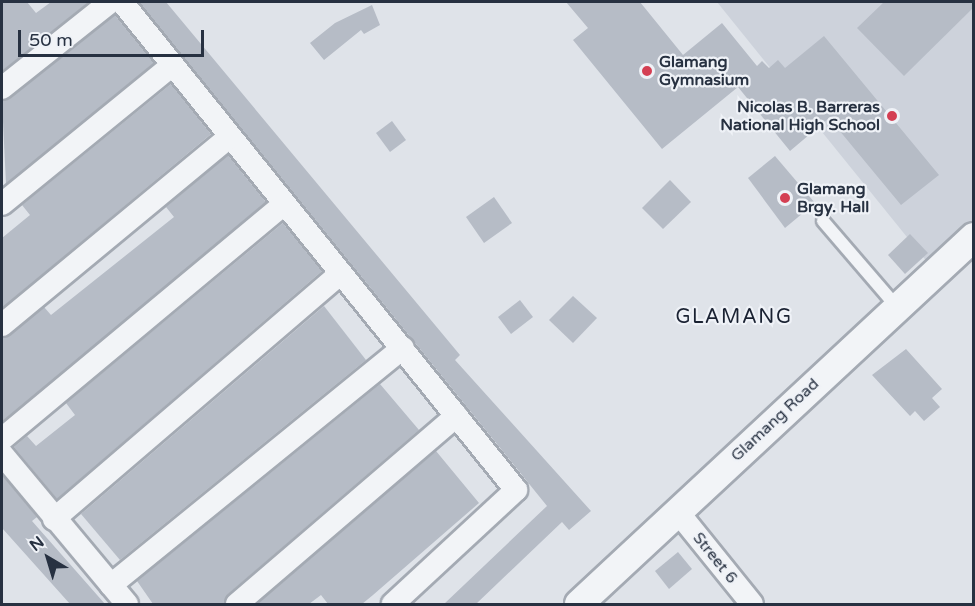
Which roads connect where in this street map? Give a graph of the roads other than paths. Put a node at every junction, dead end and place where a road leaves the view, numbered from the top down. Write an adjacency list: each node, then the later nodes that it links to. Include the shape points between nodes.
1 (110, 2): 4 (street)
2 (122, 2): 3 (street)
3 (171, 66): 5 (street); 6 (street)
4 (2, 88)
5 (230, 137): 7 (street); 12 (street)
6 (2, 204)
7 (285, 204): 10 (street); 15 (street)
8 (823, 220): 11 (lane)
9 (974, 237): 11 (street, Glamang Road)
10 (340, 274): 13 (street); 18 (street)
11 (897, 307): 17 (street, Glamang Road)
12 (2, 325)
13 (403, 348): 14 (street); 19 (street)
14 (456, 416): 21 (street); 22 (street, via 512,484 514,496)
15 (2, 439)
16 (2, 454): 18 (street)
17 (677, 511): 23 (street, Glamang Road); 24 (street, Street 6)
18 (54, 519): 19 (street)
19 (111, 585): 20 (street)
20 (127, 604)
21 (237, 604)
22 (393, 604)
23 (579, 604)
24 (753, 604)

